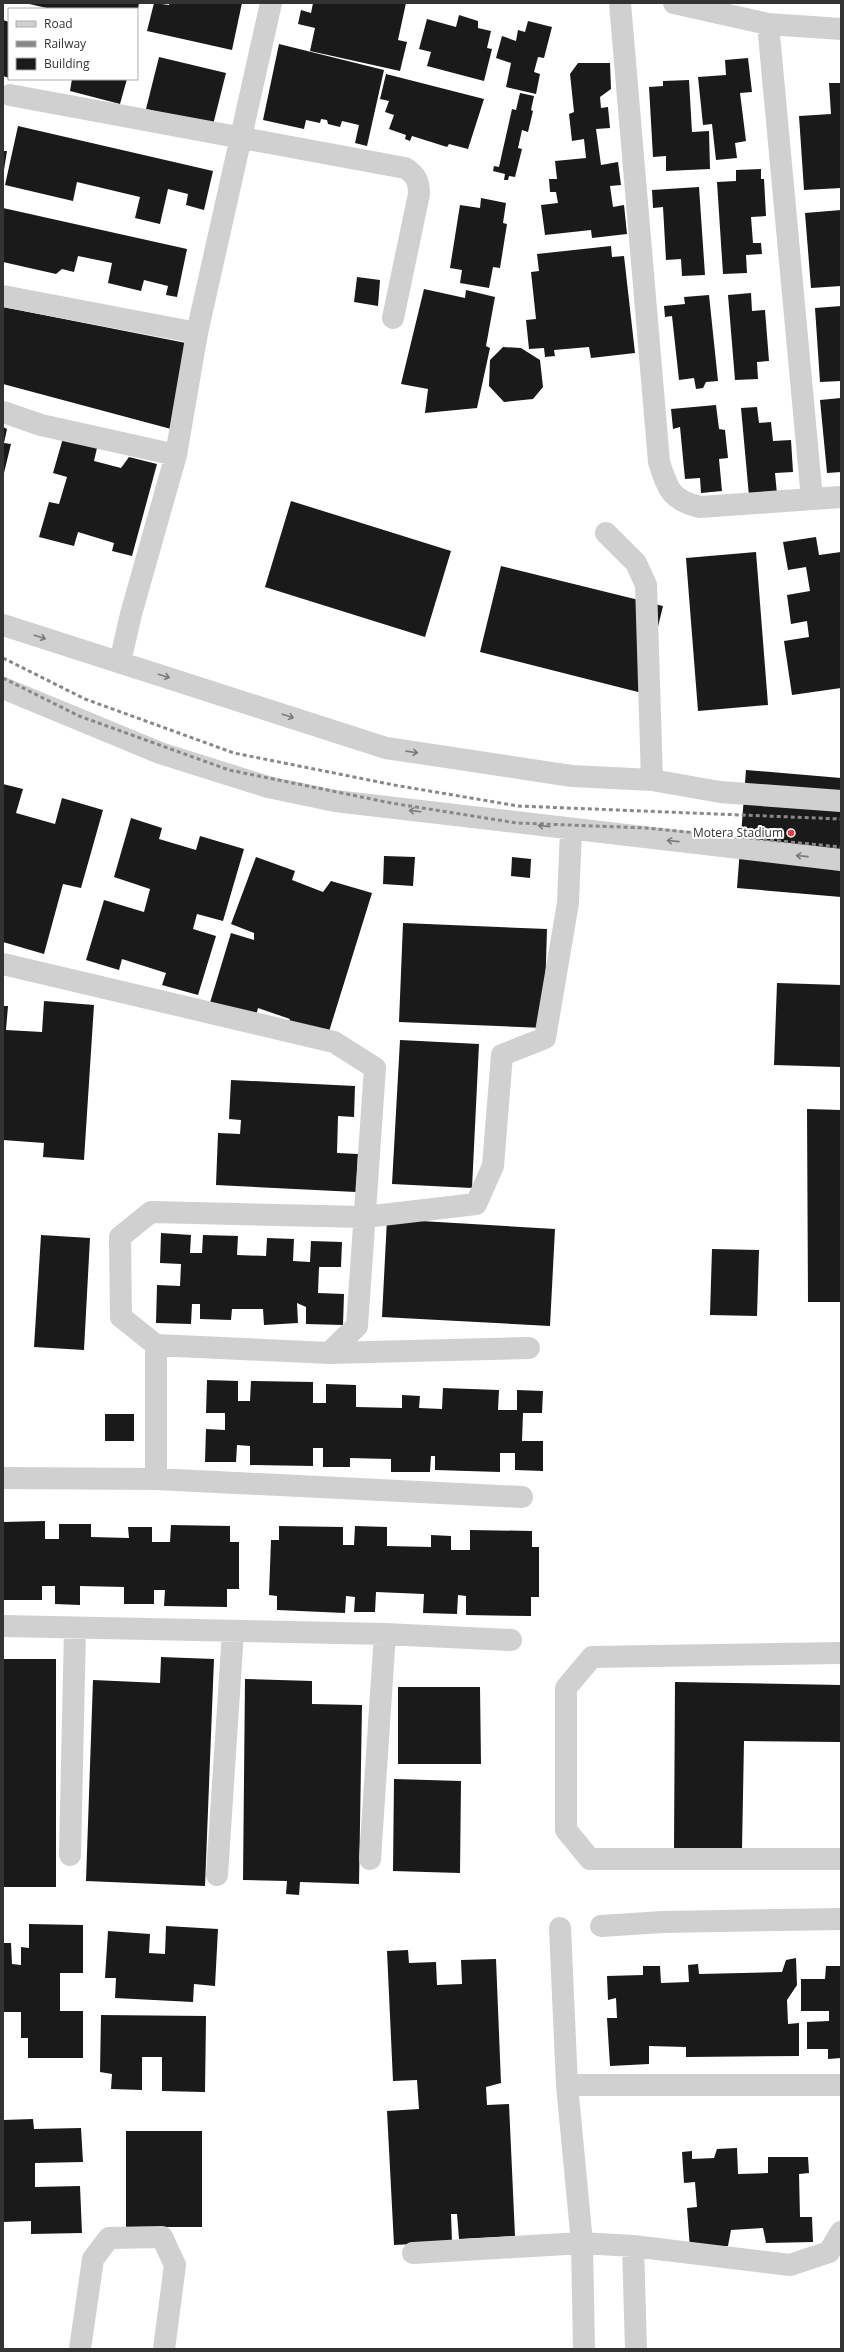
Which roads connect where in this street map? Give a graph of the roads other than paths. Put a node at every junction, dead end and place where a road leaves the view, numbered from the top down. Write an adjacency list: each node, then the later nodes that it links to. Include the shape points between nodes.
1 (271, 3): 7 (street)
2 (620, 3): 14 (street, via 659,462 668,490 684,503 700,507)
3 (674, 3): 4 (street)
4 (768, 24): 5 (street); 14 (street)
5 (841, 29)
6 (10, 95): 7 (street)
7 (240, 138): 9 (street, via 405,168 412,172 419,182 419,194); 10 (street)
8 (3, 296): 10 (street)
9 (393, 318)
10 (197, 333): 12 (street)
11 (3, 412): 12 (street, via 41,425)
12 (176, 455): 17 (street)
13 (841, 496): 14 (street)
14 (812, 499)
15 (606, 533): 19 (street, via 636,563 646,585)
16 (3, 625): 17 (street, one-way to 17)
17 (120, 662): 19 (street, one-way to 19, via 386,748 572,776)
18 (3, 688): 21 (street, one-way to 18, via 334,801 268,787 160,753)
19 (652, 780): 20 (street, via 720,792)
20 (841, 801)
21 (571, 830): 22 (street, one-way to 21); 24 (street, via 568,903 545,1038 502,1054 493,1166 476,1204)
22 (841, 860)
23 (3, 964): 24 (street, via 334,1042 375,1068)
24 (365, 1217): 25 (street, via 151,1212 120,1237 121,1317); 27 (street, via 357,1326)
25 (156, 1345): 27 (street); 29 (street)
26 (529, 1348): 27 (street)
27 (329, 1353)
28 (3, 1478): 29 (street)
29 (156, 1479): 30 (street)
30 (522, 1497)
31 (3, 1626): 32 (street)
32 (75, 1629): 33 (street); 37 (street)
33 (233, 1632): 34 (street); 40 (street)
34 (385, 1634): 35 (street); 38 (street)
35 (511, 1640)
36 (841, 1653): 39 (street, via 592,1658 566,1688 566,1830 590,1859)
37 (70, 1855)
38 (370, 1859)
39 (841, 1859)
40 (217, 1875)
41 (841, 1919): 42 (street, via 662,1922)
42 (601, 1926)
43 (560, 1928): 44 (street)
44 (567, 2085): 45 (street); 47 (street)
45 (841, 2085)
46 (841, 2232): 48 (street, via 829,2252 790,2265)
47 (582, 2242): 48 (street); 49 (street); 52 (street)
48 (633, 2246): 53 (street)
49 (413, 2252)
50 (80, 2349): 51 (street, via 93,2259 109,2238 162,2237 175,2265)
51 (164, 2349)
52 (584, 2349)
53 (636, 2349)

